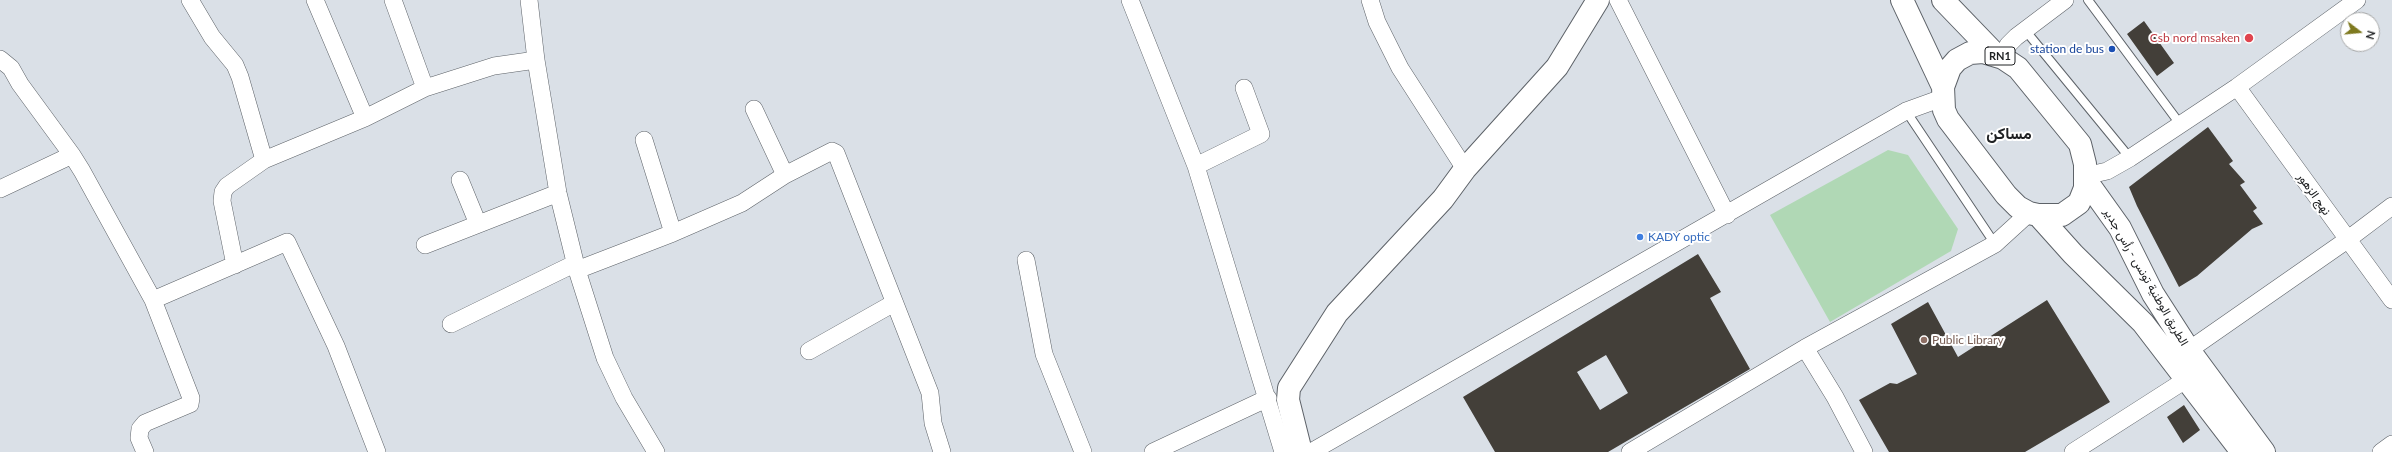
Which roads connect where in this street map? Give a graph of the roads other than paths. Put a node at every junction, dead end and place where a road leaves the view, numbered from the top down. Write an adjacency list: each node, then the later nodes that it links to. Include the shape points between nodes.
1 (190, 0): 29 (street, via 192,8 237,71)
2 (315, 0): 24 (street)
3 (392, 0): 19 (street)
4 (529, 0): 17 (street)
5 (1130, 0): 30 (street)
6 (1370, 0): 31 (street, via 1377,22 1400,68)
7 (1598, 0): 31 (main road, via 1557,67)
8 (1618, 0): 39 (street)
9 (1902, 0): 21 (main road)
10 (1943, 0): 15 (main road, RN1)
11 (2065, 0): 14 (street)
12 (2088, 0): 25 (lane)
13 (2357, 0): 18 (street)
14 (2025, 30): 15 (street); 28 (lane)
15 (1999, 56): 21 (main road, RN1, via 1970,53 1957,60 1950,68); 33 (main road, RN1, via 2018,68 2074,136 2083,153)
16 (0, 60): 27 (street, via 11,68)
17 (536, 60): 19 (street, via 494,66); 36 (street)
18 (2237, 87): 25 (street); 42 (street, نهج الزهور)
19 (424, 88): 24 (street)
20 (1244, 88): 30 (street, via 1260,134)
21 (1943, 92): 23 (street); 38 (main road, الطريق الوطنية تونس - رأس جدير, via 1948,119 2006,195)
22 (754, 109): 32 (street)
23 (1906, 111): 39 (street); 43 (lane)
24 (365, 118): 29 (street)
25 (2180, 124): 28 (street)
26 (644, 140): 41 (street)
27 (72, 155): 35 (street); 48 (street)
28 (2130, 158): 33 (street, via 2107,171)
29 (264, 160): 46 (street, via 227,186 223,192 222,201)
30 (1196, 166): 56 (street)
31 (1465, 170): 65 (main road, via 1443,199 1337,313 1295,377 1289,388 1288,400)
32 (784, 175): 41 (street, via 742,203); 50 (street, via 834,152)
33 (2085, 178): 38 (main road, RN1, via 2083,194 2072,210 2062,215); 53 (main road, الطريق الوطنية تونس - رأس جدير, via 2120,228 2154,294)
34 (460, 180): 40 (street)
35 (0, 190)
36 (558, 193): 40 (street); 47 (street)
37 (2392, 206): 42 (street)
38 (2034, 214): 43 (street); 55 (main road, الطريق الوطنية تونس - رأس جدير, via 2143,323)
39 (1727, 215): 66 (street)
40 (478, 224): 44 (street)
41 (673, 233): 47 (street)
42 (2347, 240): 49 (street, نهج الزهور); 53 (street)
43 (1995, 244): 52 (street)
44 (425, 245)
45 (1026, 260): 62 (street, via 1044,354)
46 (235, 265): 48 (street); 59 (street, via 288,242 336,346)
47 (576, 267): 51 (street); 60 (street, via 605,358 624,398)
48 (153, 300): 58 (street, via 191,401 145,423 140,429 139,438)
49 (2392, 300)
50 (894, 303): 54 (street); 61 (street, via 930,393 933,423)
51 (451, 324)
52 (1805, 348): 67 (street); 68 (street)
53 (2189, 350): 71 (main road, الطريق الوطنية تونس - رأس جدير)
54 (809, 351)
55 (2187, 379): 69 (street); 70 (main road, الطريق الوطنية تونس - رأس جدير)
56 (1268, 398): 63 (street); 64 (street)
57 (2392, 444): 72 (street)
58 (146, 452)
59 (377, 452)
60 (656, 452)
61 (942, 452)
62 (1083, 452)
63 (1153, 452)
64 (1282, 452)
65 (1301, 452)
66 (1312, 452)
67 (1630, 452)
68 (1864, 452)
69 (2073, 452)
70 (2242, 452)
71 (2264, 452)
72 (2380, 452)

